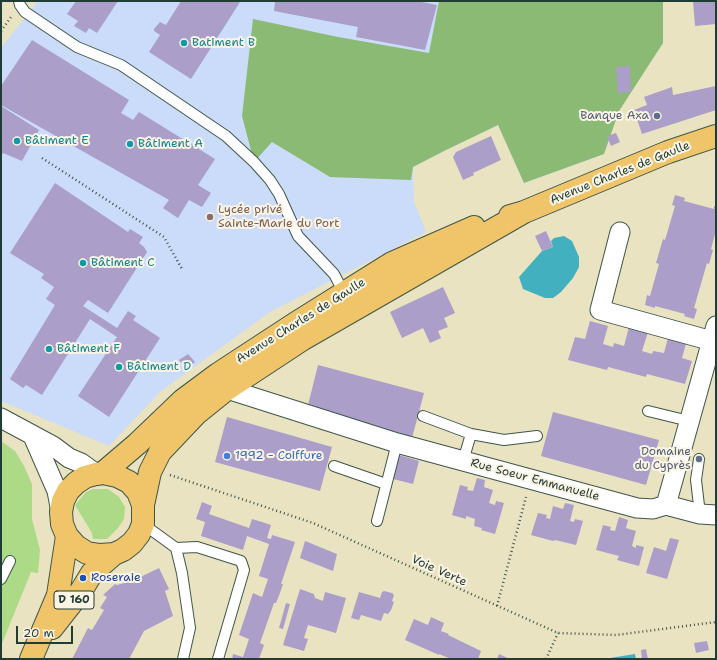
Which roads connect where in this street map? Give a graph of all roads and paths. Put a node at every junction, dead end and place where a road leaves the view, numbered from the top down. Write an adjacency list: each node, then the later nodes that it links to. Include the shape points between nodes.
1 (19, 1): 7 (lane, via 25,12 77,47 121,64 226,136 270,180 298,236 334,274)
2 (716, 136): 4 (main road, Avenue Charles de Gaulle, via 668,152)
3 (42, 158): 6 (path, via 164,237)
4 (524, 212): 7 (main road, Avenue Charles de Gaulle, via 474,227 392,263); 9 (main road, Avenue Charles de Gaulle, via 304,339)
5 (620, 232): 8 (street, via 600,310)
6 (182, 269)
7 (344, 293): 21 (main road, Avenue Charles de Gaulle, via 218,374 183,400 137,444)
8 (714, 334): 13 (street)
9 (227, 390): 17 (street, Rue Soeur Emmanuelle); 27 (main road, Avenue Charles de Gaulle, via 196,414 160,452 150,472)
10 (648, 412): 13 (lane)
11 (423, 416): 14 (lane)
12 (1, 418): 15 (street)
13 (689, 421): 25 (street)
14 (471, 434): 16 (lane, via 504,440); 19 (lane)
15 (33, 436): 21 (street); 26 (street, via 57,491)
16 (537, 436)
17 (397, 444): 19 (street, Rue Soeur Emmanuelle); 24 (lane)
18 (699, 460): 28 (lane, via 696,480)
19 (463, 461): 23 (street, Rue Soeur Emmanuelle)
20 (334, 466): 24 (lane)
21 (100, 473): 26 (main road, via 85,477 76,483 68,491); 27 (main road, via 117,476 129,482 138,492)
22 (168, 475): 35 (path, Voie Verte, via 313,523)
23 (531, 479): 25 (street, Rue Soeur Emmanuelle, via 637,508 653,509); 35 (path)
24 (386, 484): 29 (lane)
25 (666, 505): 28 (street)
26 (61, 512): 30 (main road, via 62,524)
27 (143, 515): 31 (lane); 32 (main road, via 139,534 132,543)
28 (708, 515)
29 (377, 521)
30 (68, 536): 32 (main road, via 76,546 87,553 100,556); 38 (main road, D 160, via 58,595)
31 (176, 548): 39 (lane, via 190,628); 40 (lane, via 197,547 241,561 244,570)
32 (114, 554): 38 (main road, D 160, via 92,573)
33 (10, 561): 34 (lane)
34 (1, 579)
35 (497, 606): 37 (path, Voie Verte)
36 (716, 622): 37 (path, Voie Verte, via 616,635)
37 (558, 633): 41 (path)
38 (34, 653)
39 (183, 659)
40 (218, 659)
41 (546, 659)

